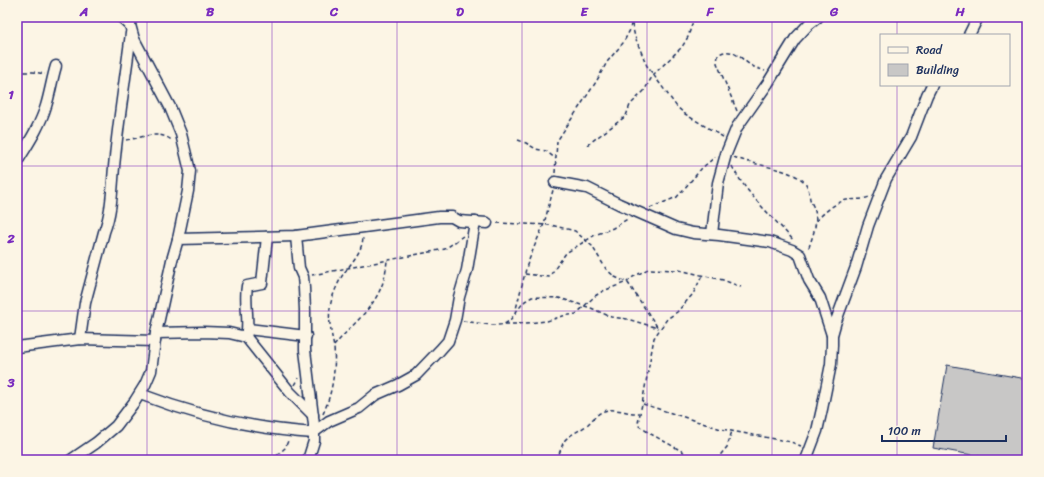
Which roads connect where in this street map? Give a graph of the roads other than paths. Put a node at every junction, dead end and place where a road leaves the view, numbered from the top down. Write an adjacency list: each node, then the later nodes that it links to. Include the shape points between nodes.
1 (120, 17): 4 (street)
2 (818, 17): 12 (street, via 795,39 725,151)
3 (978, 17): 5 (street)
4 (131, 24): 15 (street, via 138,48 170,107 190,171); 20 (street, via 109,212 85,303)
5 (970, 34)
6 (55, 71): 8 (street, via 42,117)
7 (932, 86): 17 (street, via 911,137 889,174 868,226)
8 (17, 162)
9 (555, 182): 12 (street, via 587,188 676,229)
10 (487, 223): 11 (street)
11 (475, 225): 13 (street, via 450,217 440,217); 23 (street, via 467,270 448,341 416,374 375,395 359,408)
12 (712, 234): 17 (street, via 770,242 792,250 802,261 809,280 820,298)
13 (296, 236): 14 (street); 18 (street, via 299,268 303,277)
14 (267, 237): 15 (street); 16 (street, via 262,281 247,286)
15 (178, 239): 19 (street)
16 (247, 333): 18 (street); 19 (street, via 203,332); 23 (street)
17 (832, 335): 26 (street, via 832,357 827,386 817,431)
18 (306, 336): 23 (street)
19 (156, 337): 20 (street); 22 (street, via 150,371)
20 (80, 339): 21 (street)
21 (17, 347)
22 (140, 394): 23 (street, via 206,417 254,427 292,431); 24 (street, via 116,426)
23 (314, 426): 25 (street, via 314,441)
24 (71, 460)
25 (308, 460)
26 (806, 460)

